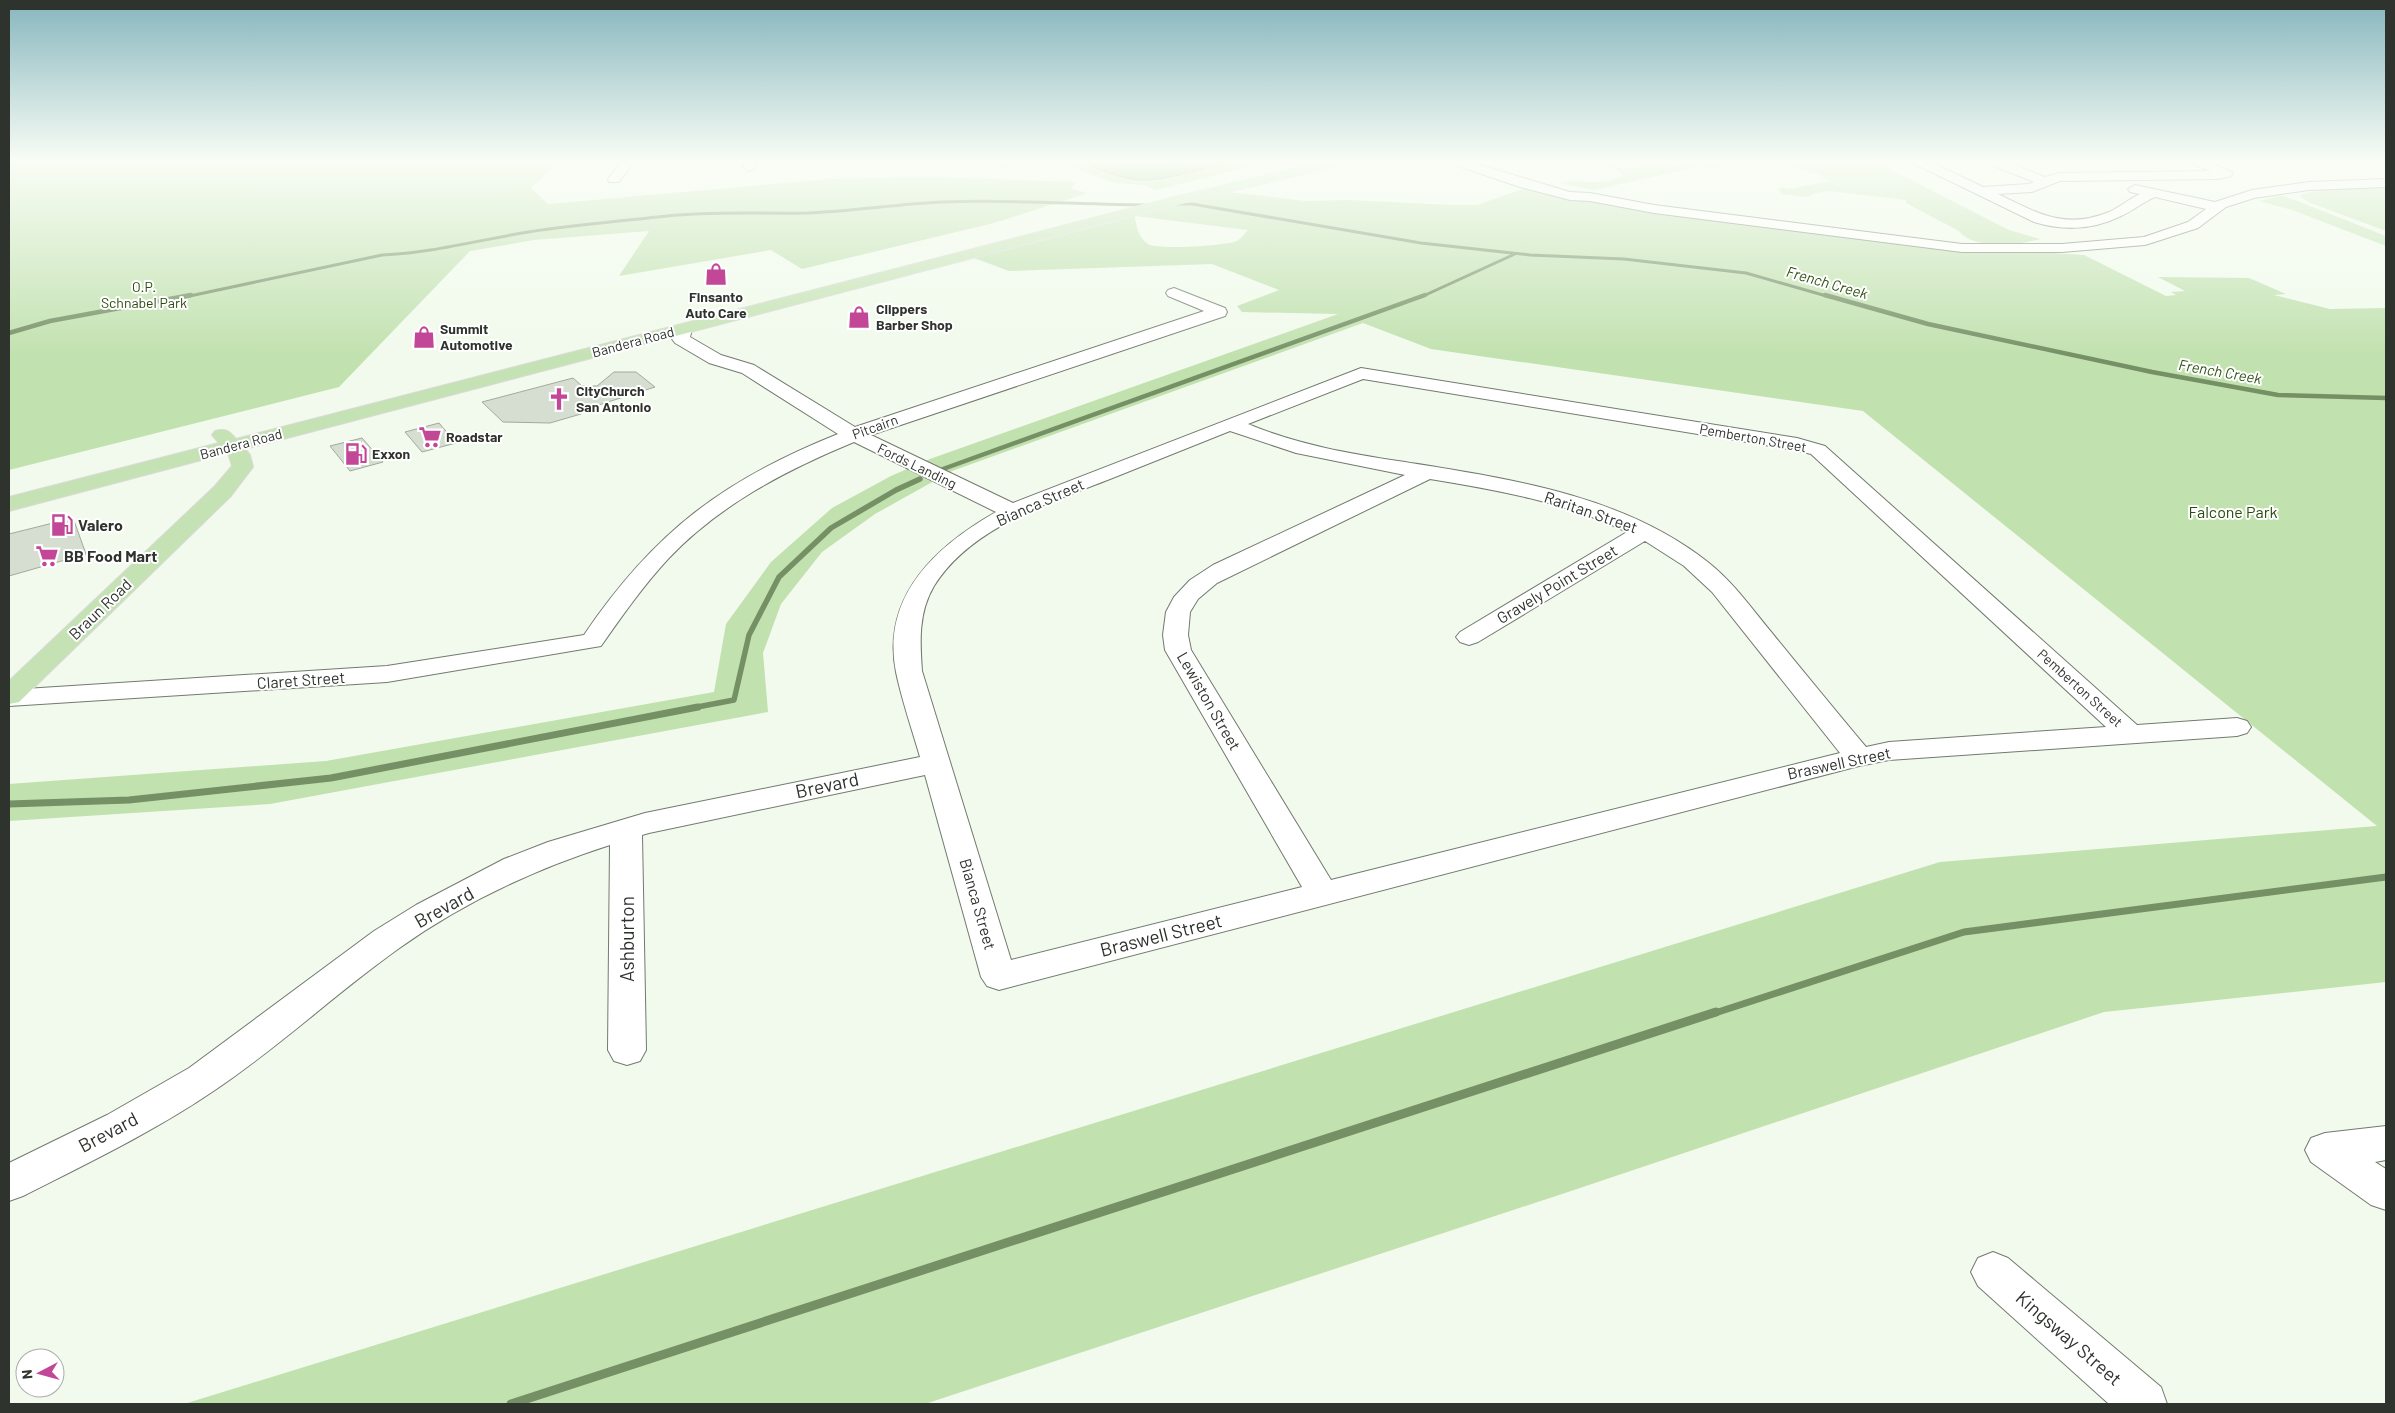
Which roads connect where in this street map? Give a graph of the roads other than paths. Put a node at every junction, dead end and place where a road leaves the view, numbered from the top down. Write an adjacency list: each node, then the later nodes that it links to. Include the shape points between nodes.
1 (1028, 226): 5 (main road); 7 (main road, Bandera Road)
2 (1078, 226): 5 (main road, Bandera Road)
3 (1783, 226): 4 (street, via 1962,248 2022,249 2145,241)
4 (2191, 226)
5 (1048, 234): 8 (main road, Bandera Road)
6 (1174, 294): 12 (street, Pitcairn, via 1219,312)
7 (668, 318): 8 (street, Fords Landing); 10 (main road, Bandera Road)
8 (684, 329): 12 (street, Fords Landing, via 682,340 715,359 748,369); 13 (main road, Bandera Road)
9 (1360, 373): 11 (street, Bianca Street); 23 (street, Pemberton Street, via 1818,450)
10 (296, 413)
11 (1232, 424): 14 (street, Raritan Street, via 1298,448); 17 (street, Bianca Street)
12 (854, 434): 17 (street, Fords Landing); 20 (street, Pitcairn, via 783,466 707,513 643,571)
13 (230, 435): 15 (main road, Bandera Road); 16 (main road, Bandera Road); 21 (main road, Braun Road, via 243,467 223,491)
14 (1426, 473): 18 (street, Raritan Street, via 1564,500); 27 (street, Lewiston Street, via 1221,570 1201,582 1186,597 1177,614 1174,632 1178,650)
15 (9, 486)
16 (9, 504)
17 (1012, 512): 25 (street, Bianca Street, via 971,536 939,564 926,580 909,615 907,662)
18 (1645, 531): 19 (street, Gravely Point Street); 24 (street, Raritan Street, via 1676,549 1710,576)
19 (1469, 637)
20 (592, 641): 21 (street, Claret Street, via 387,674)
21 (9, 697)
22 (2237, 727): 23 (street, Braswell Street)
23 (2130, 734): 24 (street, Braswell Street, via 1889,751)
24 (1859, 757): 27 (street, Braswell Street)
25 (937, 763): 26 (street, Brevard); 28 (street, Bianca Street)
26 (626, 828): 29 (street, Ashburton); 31 (street, Brevard, via 515,868 428,914 344,970 202,1079 121,1127)
27 (1322, 893): 28 (street, Braswell Street)
28 (999, 976)
29 (627, 1050)
30 (2386, 1143): 32 (street, via 2325,1150)
31 (9, 1183)
32 (2386, 1192)
33 (1993, 1272): 34 (street, Kingsway Street)
34 (2144, 1404)

